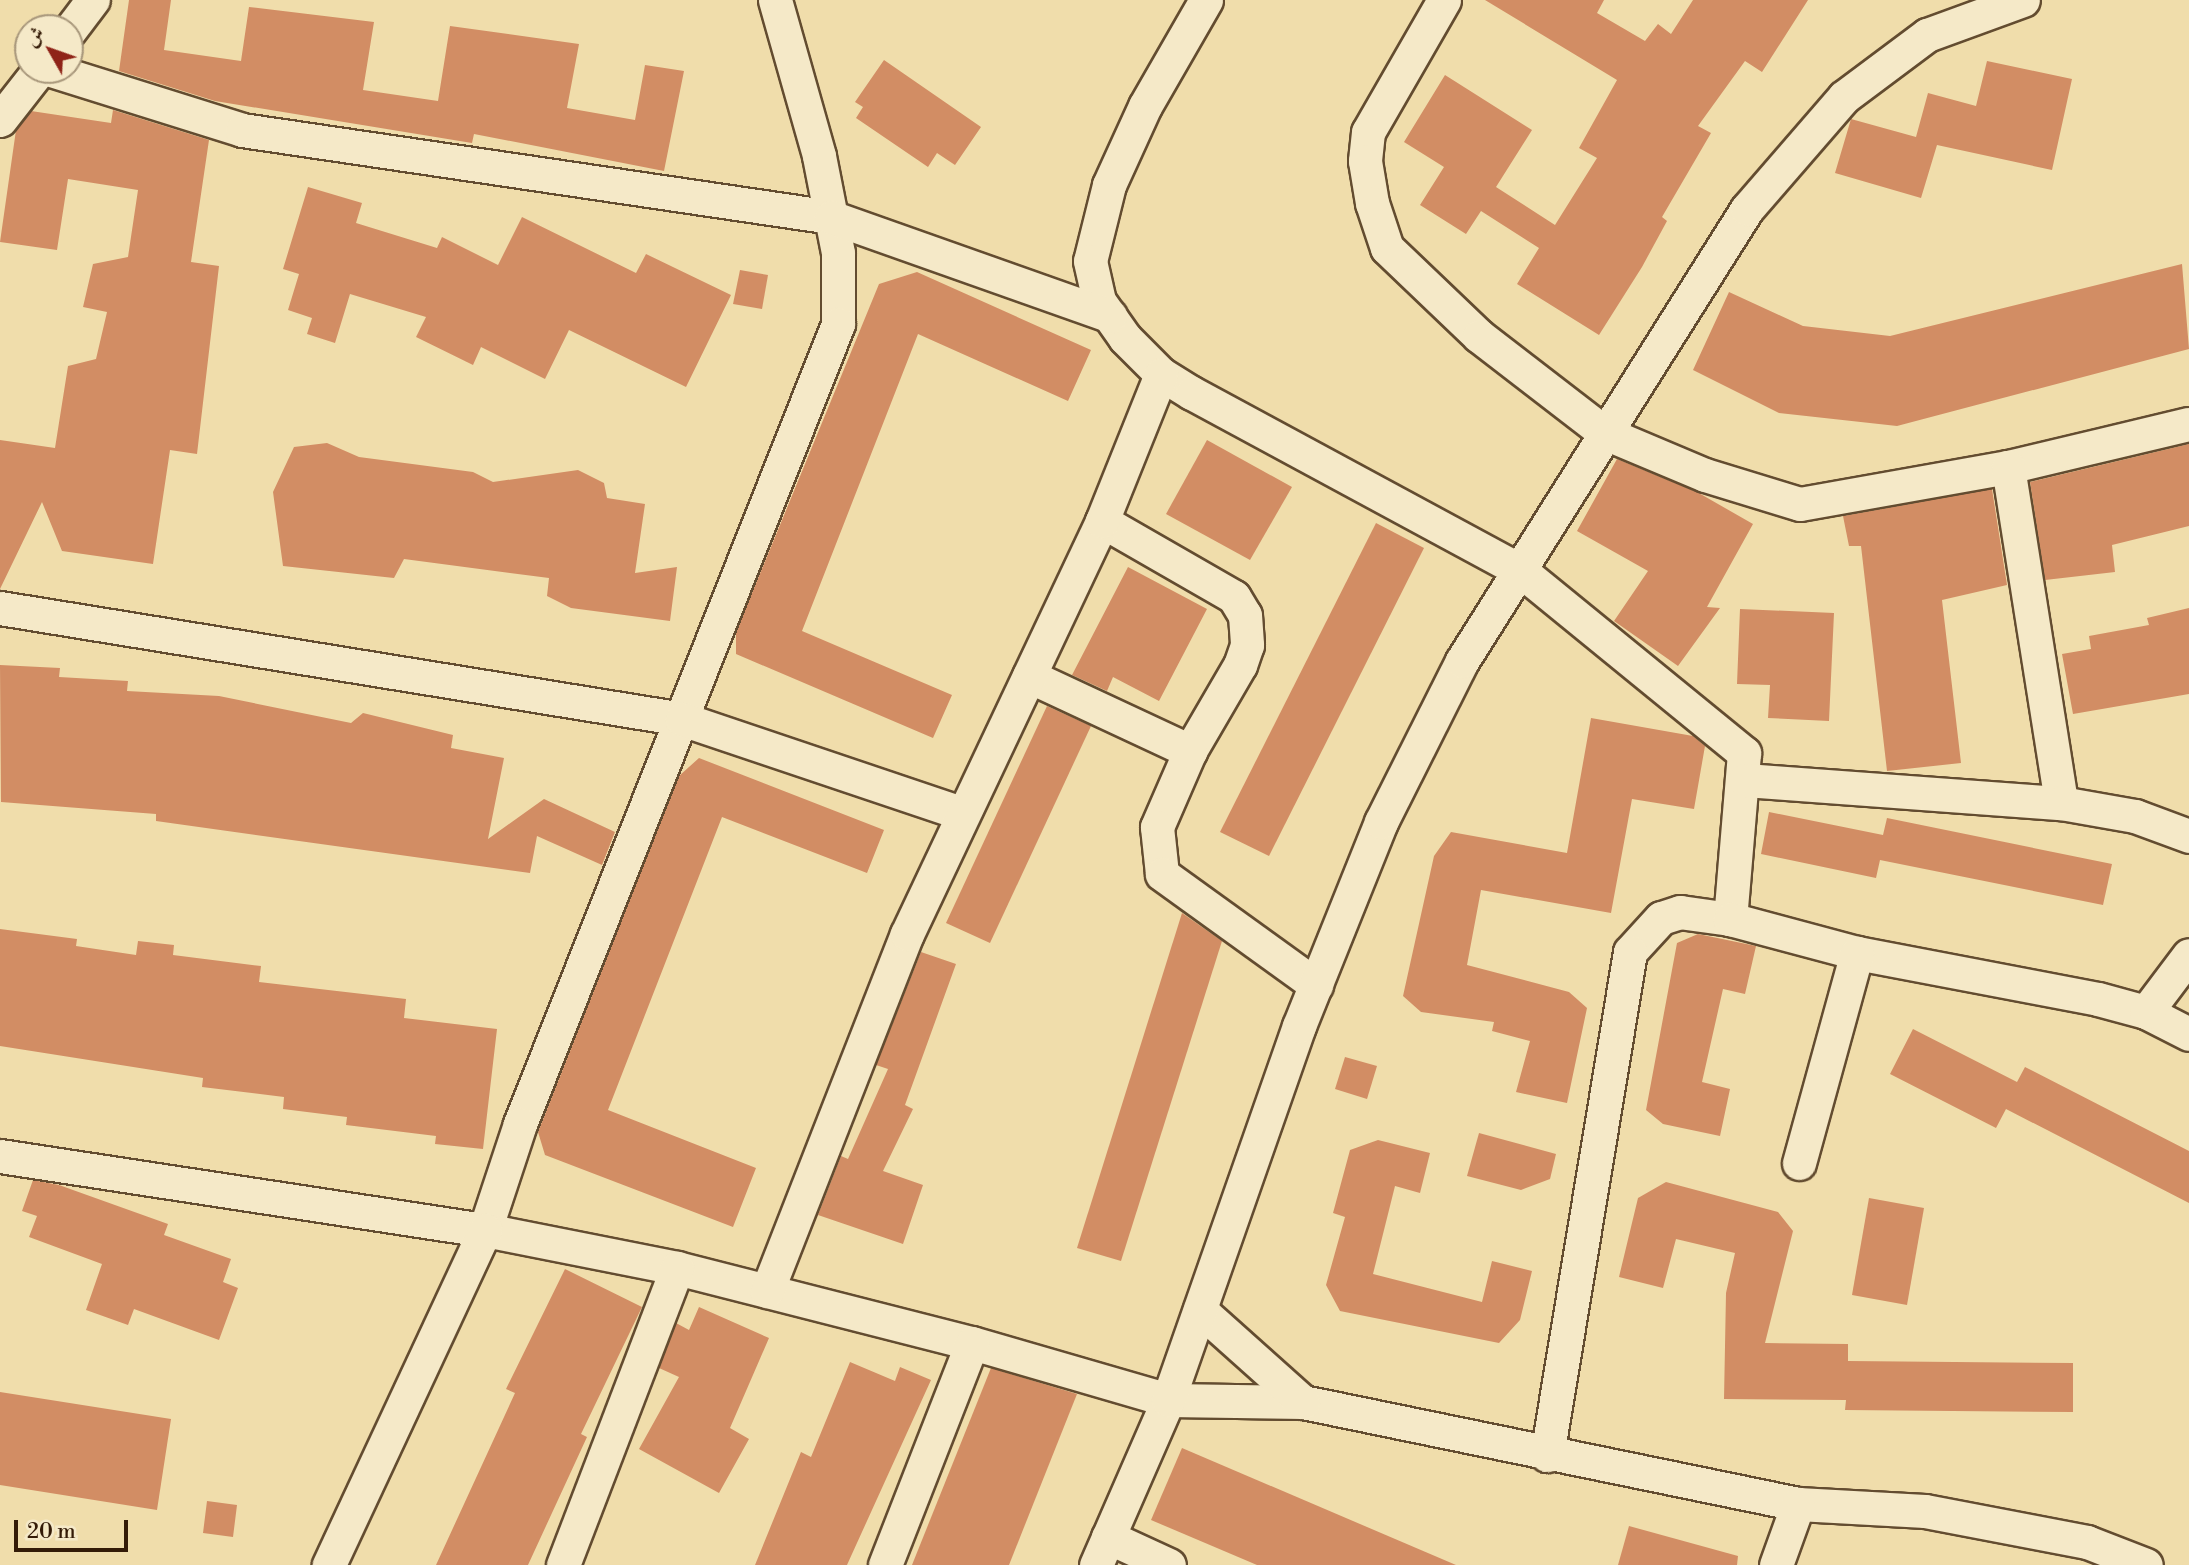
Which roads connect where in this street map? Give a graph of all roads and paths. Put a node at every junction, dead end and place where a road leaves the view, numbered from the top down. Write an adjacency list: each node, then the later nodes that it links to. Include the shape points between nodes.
1 (93, 0): 6 (street)
2 (775, 0): 10 (street)
3 (1206, 0): 11 (street, via 1145,106 1109,185 1090,261 1099,300)
4 (1444, 0): 14 (street, via 1368,132 1365,161 1371,203 1387,248 1479,336)
5 (2023, 0): 14 (street, via 1927,35 1844,97 1747,209)
6 (82, 14)
7 (84, 80): 10 (street, via 242,130)
8 (28, 84): 9 (street)
9 (0, 120)
10 (831, 217): 11 (street); 20 (street, via 840,272 838,324)
11 (1110, 316): 12 (street)
12 (1161, 374): 16 (street); 17 (street)
13 (2189, 424): 15 (street)
14 (1605, 433): 15 (street, via 1705,475 1800,503); 17 (street)
15 (2008, 467): 23 (street)
16 (1102, 522): 19 (street); 21 (street, via 1234,597 1245,615 1247,645 1240,665)
17 (1521, 571): 22 (street, via 1735,740 1744,753); 29 (street, via 1462,662 1381,822)
18 (0, 608): 20 (street)
19 (1028, 676): 21 (street); 24 (street)
20 (682, 719): 24 (street); 34 (street, via 520,1124)
21 (1190, 751): 29 (street, via 1157,827 1162,874)
22 (1745, 780): 23 (street); 26 (street)
23 (2061, 803): 25 (street, via 2135,816)
24 (961, 813): 36 (street, via 907,934)
25 (2189, 836)
26 (1730, 919): 27 (street); 41 (street, via 1679,912 1661,918 1630,953)
27 (1857, 953): 30 (street); 33 (street)
28 (2189, 955): 30 (street)
29 (1316, 985): 37 (street)
30 (2147, 1012): 31 (street)
31 (2189, 1034)
32 (0, 1156): 34 (street)
33 (1799, 1163)
34 (485, 1230): 35 (street); 44 (street)
35 (677, 1268): 36 (street); 45 (street)
36 (767, 1291): 38 (street)
37 (1200, 1310): 39 (street); 40 (street)
38 (972, 1343): 39 (street); 46 (street)
39 (1168, 1400): 40 (street); 43 (street)
40 (1303, 1402): 41 (street)
41 (1547, 1455): 42 (street)
42 (1798, 1504): 48 (street); 49 (street, via 1925,1511 2087,1542)
43 (1102, 1551): 47 (street)
44 (329, 1565)
45 (563, 1565)
46 (885, 1565)
47 (1169, 1565)
48 (1776, 1565)
49 (2146, 1565)

